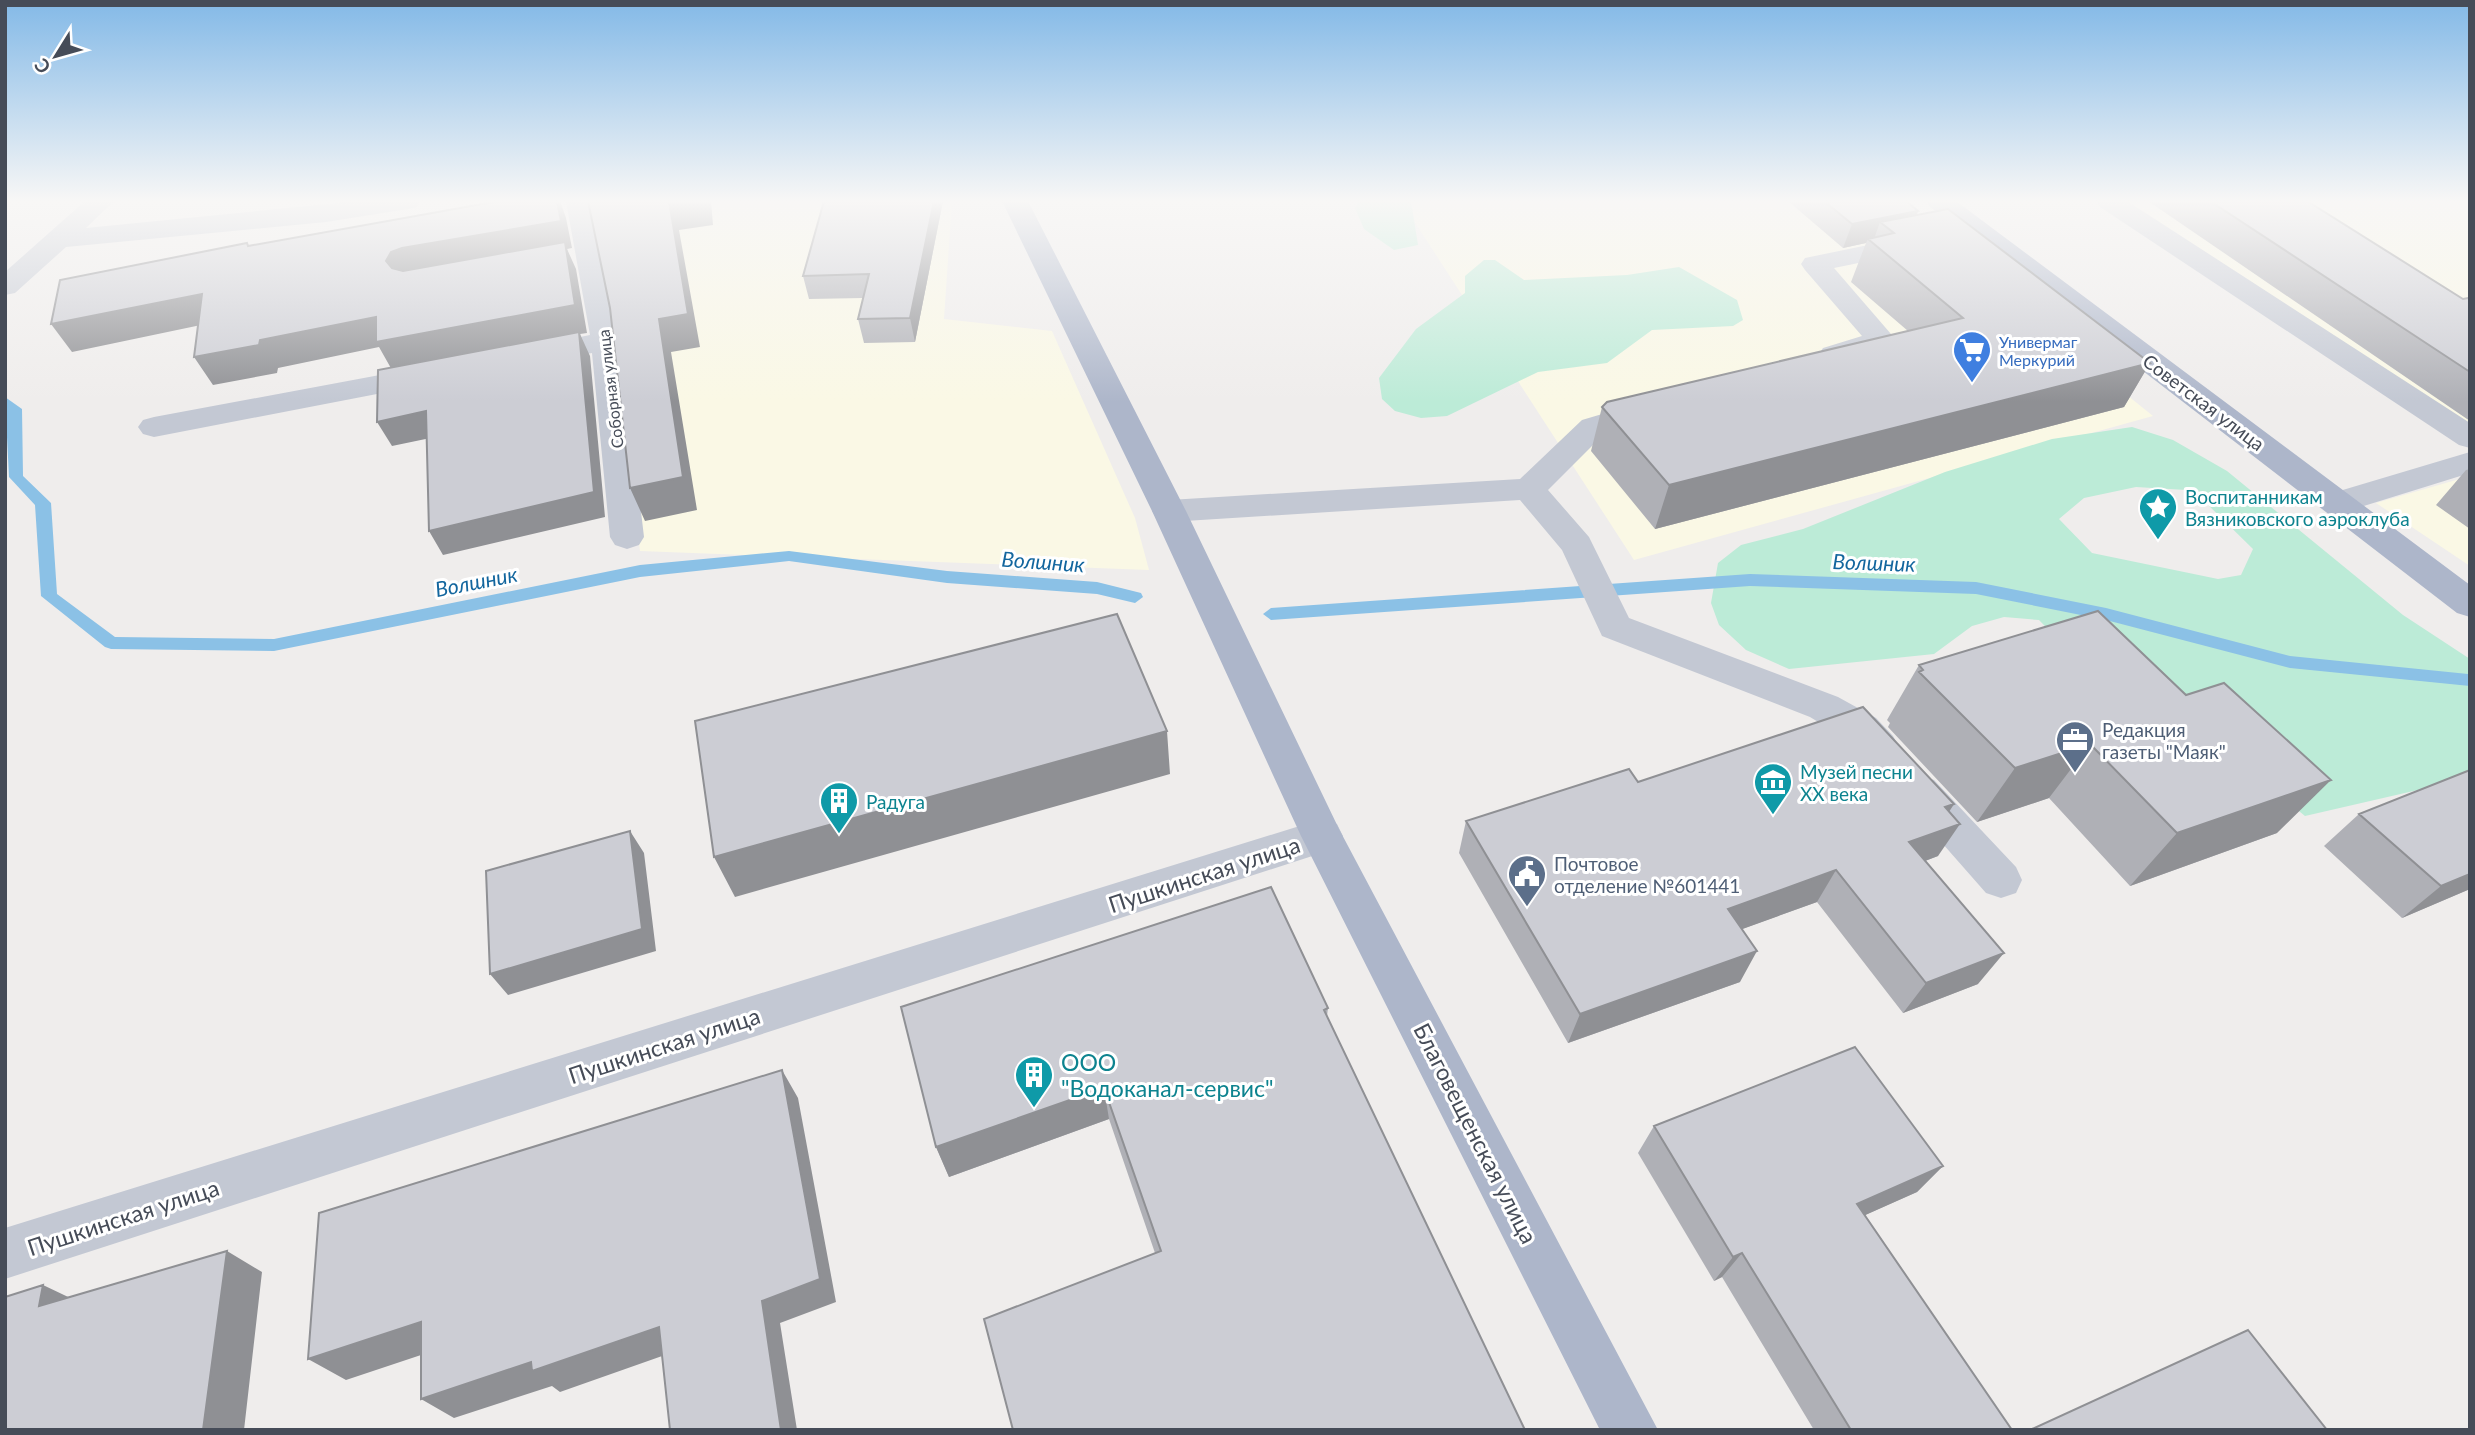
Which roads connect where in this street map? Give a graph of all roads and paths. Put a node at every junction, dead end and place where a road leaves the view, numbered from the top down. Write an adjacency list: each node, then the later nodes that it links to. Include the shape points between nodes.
1 (27, 268): 7 (street)
2 (580, 268): 8 (street, Соборная улица)
3 (1048, 268): 18 (main road, Благовещенская улица)
4 (1818, 268): 10 (street, via 1881,340)
5 (2032, 268): 17 (main road, Советская улица)
6 (2211, 268): 14 (street)
7 (5, 287)
8 (606, 341): 9 (street); 19 (street, Соборная улица)
9 (510, 359)
10 (1802, 363)
11 (455, 369): 13 (street)
12 (1671, 403): 16 (street, via 1593,427)
13 (154, 427)
14 (2470, 438)
15 (2470, 462): 17 (street)
16 (1529, 489): 18 (street); 22 (street, via 1577,545 1615,627 1824,707 1862,729)
17 (2337, 503): 20 (main road, Советская улица)
18 (1169, 511): 21 (main road, Благовещенская улица)
19 (627, 537)
20 (2470, 604)
21 (1322, 836): 23 (street, Пушкинская улица); 24 (main road, Благовещенская улица)
22 (2001, 880)
23 (5, 1254)
24 (1630, 1430)

